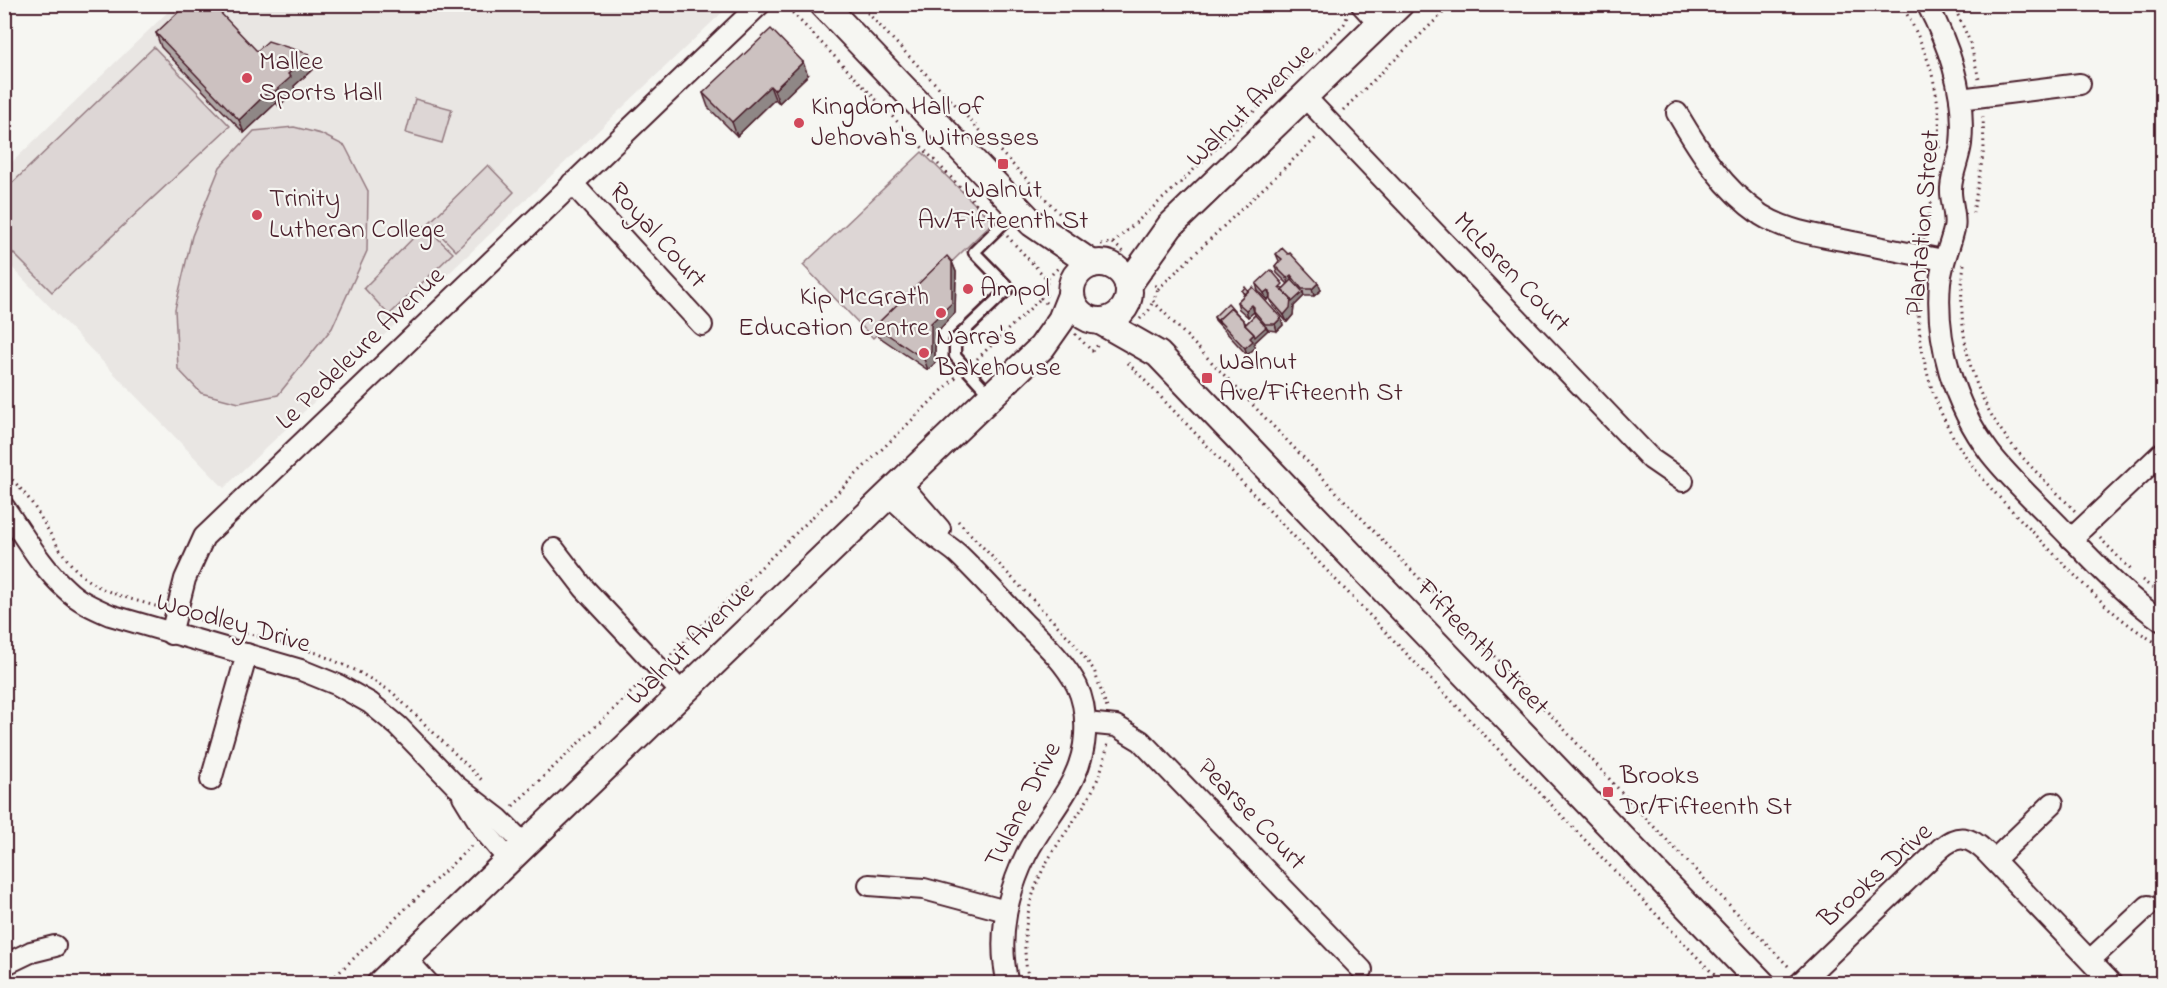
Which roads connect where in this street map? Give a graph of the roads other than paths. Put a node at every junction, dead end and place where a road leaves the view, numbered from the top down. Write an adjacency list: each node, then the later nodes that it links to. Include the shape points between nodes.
1 (760, 4): 11 (street, Le Pedeleure Avenue)
2 (823, 4): 12 (street, Fifteenth Street)
3 (1400, 4): 6 (street, Walnut Avenue)
4 (1927, 4): 9 (street, Plantation Street, via 1948,48)
5 (1353, 8): 6 (street)
6 (1379, 24): 8 (street, Walnut Avenue)
7 (2080, 84): 9 (street)
8 (1304, 96): 14 (street, Walnut Avenue, via 1170,226); 21 (street, McLaren Court, via 1651,459)
9 (1960, 99): 13 (street, Plantation Street, via 1961,144 1951,190 1954,229)
10 (1677, 113): 13 (street, via 1714,171 1763,216 1783,226 1920,264)
11 (572, 183): 16 (street, Royal Court); 27 (street, Le Pedeleure Avenue, via 204,537 185,579)
12 (1025, 216): 14 (street, Fifteenth Street); 15 (street, Fifteenth Street, via 1060,266); 19 (lane, via 999,228 974,252 1009,288 955,340 955,356)
13 (1943, 260): 24 (street, Plantation Street, via 1939,296 1943,344 1965,412 1991,454)
14 (1116, 265): 15 (street, via 1077,274); 17 (street, Walnut Avenue, via 1122,310); 18 (street, Fifteenth Street)
15 (1071, 292): 17 (street, Fifteenth Street)
16 (702, 325)
17 (1087, 326): 18 (street, Fifteenth Street); 19 (street, Walnut Avenue, via 1042,347)
18 (1158, 354): 46 (street, Fifteenth Street)
19 (991, 396): 22 (street, Walnut Avenue)
20 (2163, 453): 24 (street)
21 (1683, 481)
22 (894, 489): 29 (street, Walnut Avenue); 30 (street, Tulane Drive, via 935,521 957,553 1064,665 1077,686)
23 (4, 507): 27 (street, Woodley Drive, via 67,591 110,615)
24 (2071, 539): 26 (street, Plantation Street, via 2137,604)
25 (554, 549): 29 (street, via 584,588)
26 (2163, 621)
27 (171, 634): 28 (street, Woodley Drive)
28 (247, 654): 31 (street); 33 (street, Woodley Drive, via 338,685 369,703 398,726)
29 (682, 694): 33 (street, Walnut Avenue)
30 (1086, 723): 37 (street, Tulane Drive, via 1080,766 1027,853); 41 (street, Pearse Court, via 1108,724 1141,741)
31 (211, 780)
32 (2053, 803): 34 (street)
33 (517, 852): 42 (street, Walnut Avenue)
34 (1994, 860): 39 (street, Brooks Drive); 43 (street, Brooks Drive, via 1971,841 1958,838 1949,842)
35 (869, 885): 37 (street, via 924,889)
36 (2148, 906): 39 (street)
37 (1005, 911): 45 (street, Tulane Drive, via 1003,948)
38 (55, 946): 40 (street)
39 (2090, 960): 47 (street, Brooks Drive)
40 (4, 965)
41 (1362, 970)
42 (397, 974): 44 (street)
43 (1801, 982)
44 (429, 984)
45 (1008, 984)
46 (1762, 984)
47 (2112, 984)

